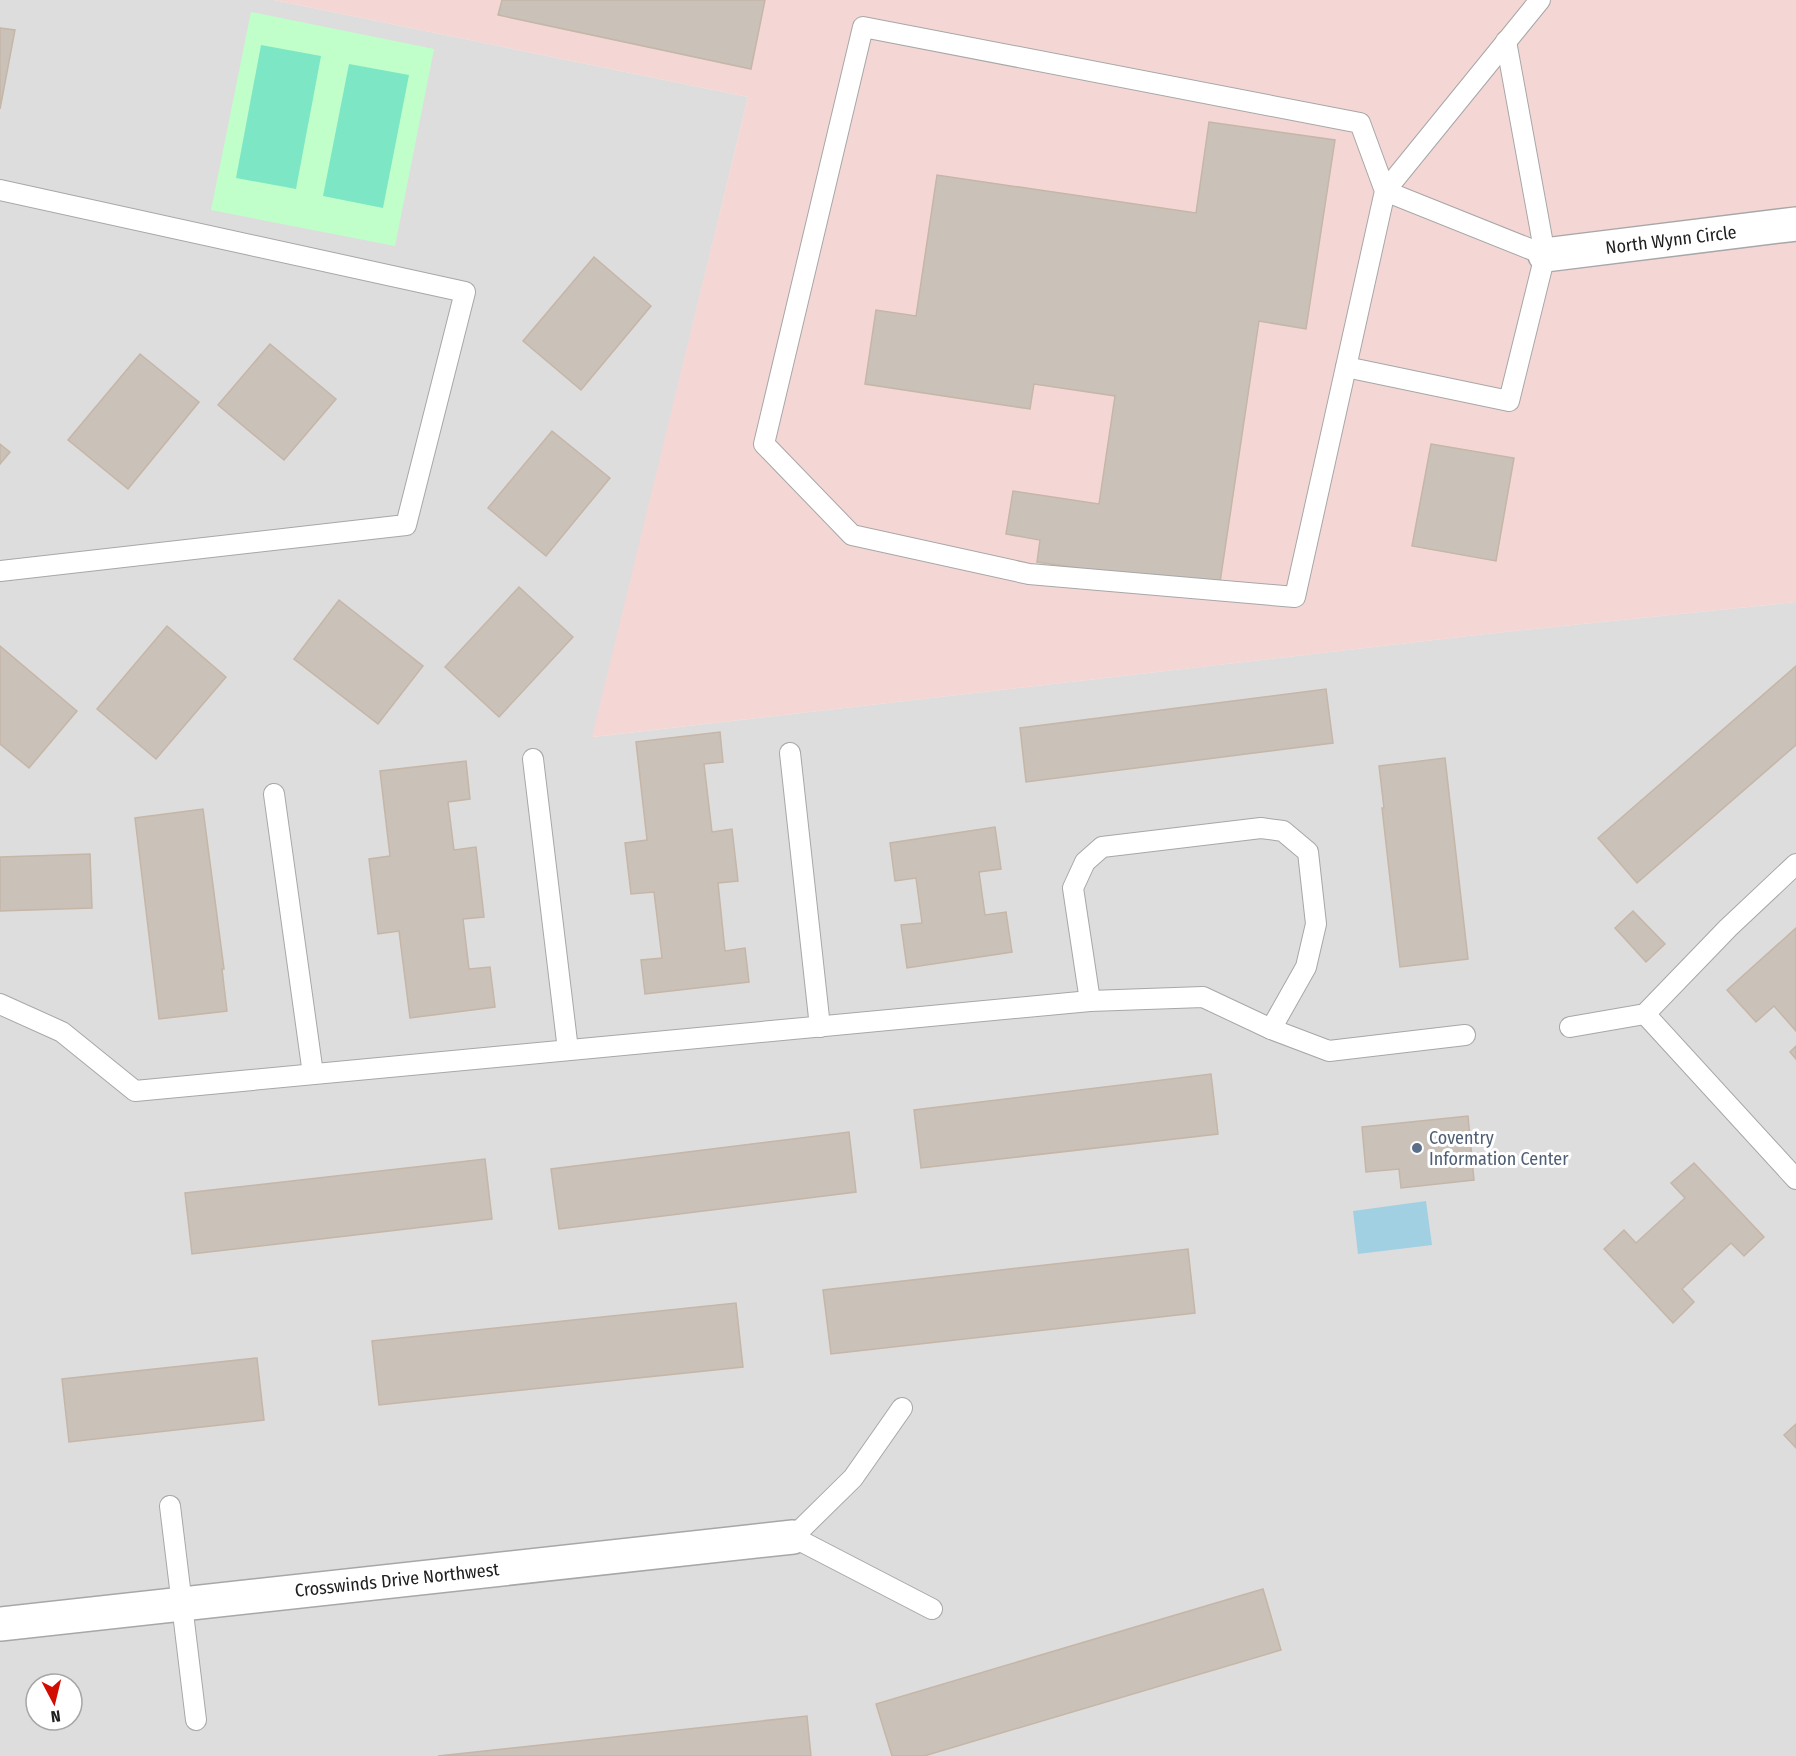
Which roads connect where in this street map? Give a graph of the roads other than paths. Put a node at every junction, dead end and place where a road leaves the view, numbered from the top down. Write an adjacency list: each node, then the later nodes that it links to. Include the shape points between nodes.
1 (1540, 0): 2 (lane)
2 (1506, 41): 4 (lane); 6 (lane)
3 (0, 190): 8 (lane, via 465,292 406,525)
4 (1385, 191): 6 (lane); 7 (lane); 7 (lane, via 1360,123 862,27 764,444 852,535 1029,574 1295,597)
5 (1796, 224): 6 (street, North Wynn Circle)
6 (1545, 255): 7 (lane, via 1509,401)
7 (1346, 367)
8 (0, 571)
9 (790, 753): 16 (lane)
10 (533, 759): 20 (lane)
11 (274, 794): 21 (lane)
12 (1796, 864): 15 (lane)
13 (1090, 1001): 16 (lane); 18 (lane, via 1203,997); 18 (lane, via 1073,888 1085,862 1102,847 1261,828 1283,831 1308,852 1316,924 1306,967)
14 (0, 1004): 21 (lane, via 62,1032 135,1091)
15 (1645, 1014): 17 (lane); 22 (lane)
16 (820, 1027): 20 (lane)
17 (1570, 1027)
18 (1272, 1029): 19 (lane, via 1329,1051)
19 (1465, 1035)
20 (567, 1050): 21 (lane)
21 (313, 1074)
22 (1796, 1179)
23 (902, 1408): 25 (lane, via 852,1478)
24 (170, 1506): 26 (lane)
25 (793, 1537): 26 (street, Crosswinds Drive Northwest); 27 (lane)
26 (182, 1604): 28 (street, Crosswinds Drive Northwest); 29 (lane)
27 (932, 1609)
28 (0, 1623)
29 (196, 1720)

